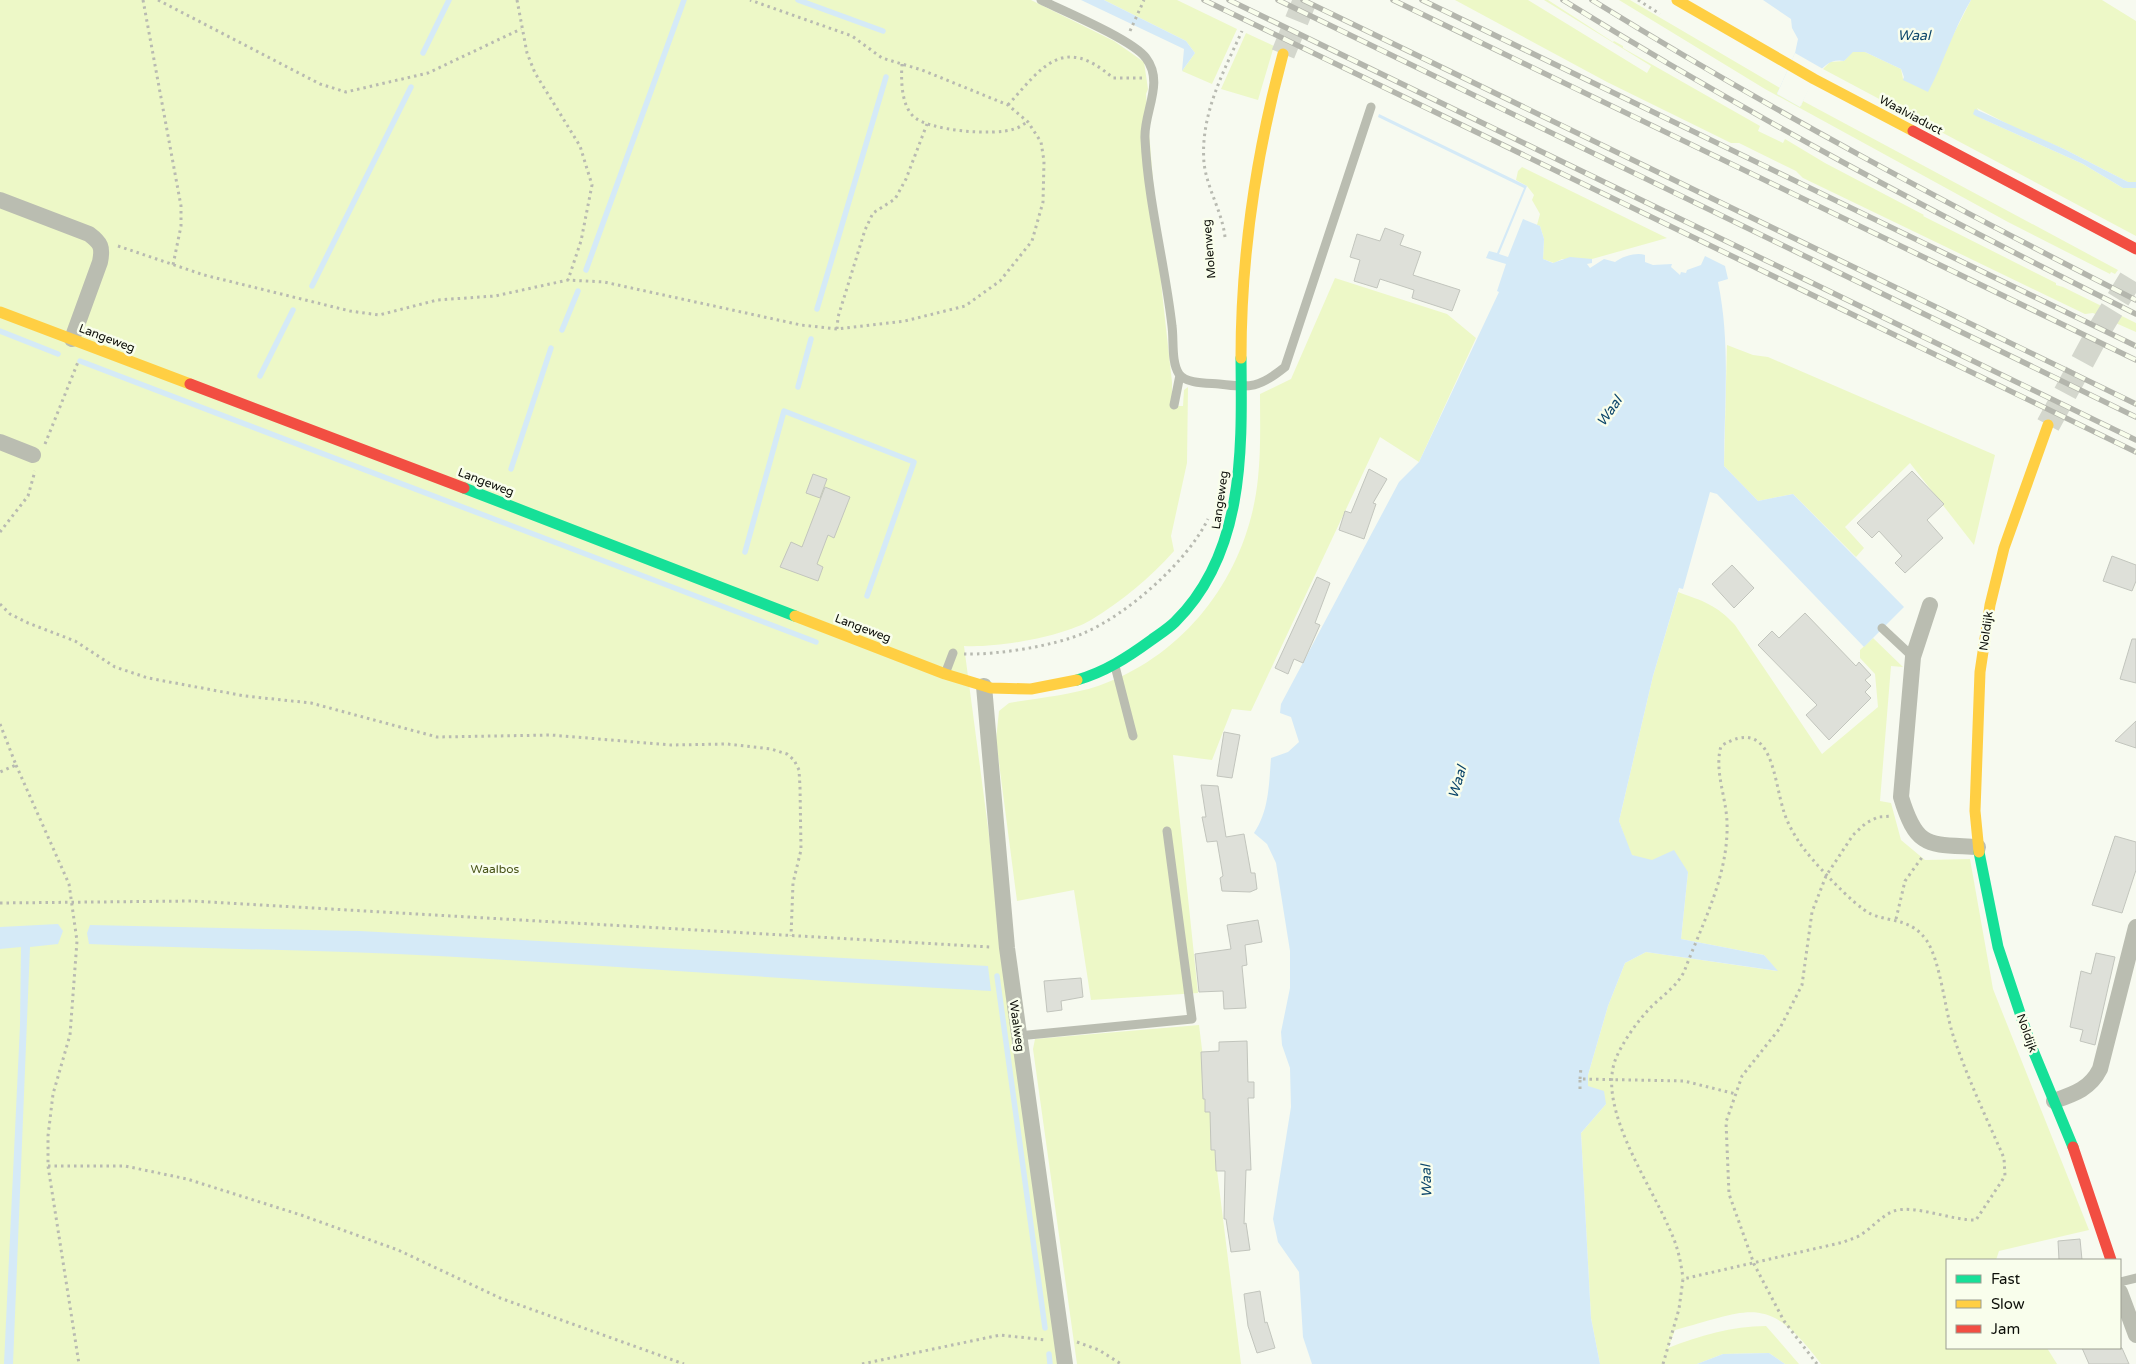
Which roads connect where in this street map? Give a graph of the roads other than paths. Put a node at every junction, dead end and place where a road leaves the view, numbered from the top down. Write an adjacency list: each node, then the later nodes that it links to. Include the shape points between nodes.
1 (1041, 0): 9 (lane, via 1138,50 1147,59 1154,92 1144,137 1175,363)
2 (1677, 0): 6 (main road, Waalviaduct, via 1814,79)
3 (1284, 54): 10 (main road, via 1269,103 1250,204 1243,281)
4 (1371, 107): 10 (lane, via 1285,368 1265,383)
5 (0, 200): 8 (street, via 89,234 100,242 100,262)
6 (2136, 249)
7 (0, 312): 8 (main road, Langeweg)
8 (78, 342): 20 (main road, Langeweg)
9 (1180, 375): 10 (lane, via 1188,380); 11 (lane)
10 (1241, 387): 19 (main road, Langeweg, via 1235,512 1227,542 1211,578 1194,604 1170,628)
11 (1174, 406)
12 (2048, 425): 24 (main road, Noldijk, via 2024,485 1990,605 1980,681)
13 (0, 442): 14 (street)
14 (37, 458)
15 (1930, 605): 18 (street)
16 (1882, 628): 18 (lane)
17 (953, 654): 20 (lane)
18 (1913, 657): 24 (street, via 1901,797 1907,815 1916,833 1931,845)
19 (1115, 666): 21 (main road, Langeweg, via 1048,687 1017,690); 22 (lane)
20 (945, 674): 21 (main road, Langeweg)
21 (984, 686): 26 (street, Waalweg, via 1006,948)
22 (1133, 736)
23 (1167, 831): 26 (lane, via 1192,1019)
24 (1978, 847): 27 (main road, Noldijk, via 1998,947 2030,1043)
25 (2136, 927): 27 (street, via 2100,1069 2083,1090)
26 (1018, 1036): 33 (street, Waalweg)
27 (2054, 1101): 28 (main road, Noldijk, via 2075,1150)
28 (2111, 1259)
29 (2136, 1278): 30 (lane)
30 (2121, 1282)
31 (2121, 1295): 32 (street)
32 (2136, 1335)
33 (1065, 1364)

